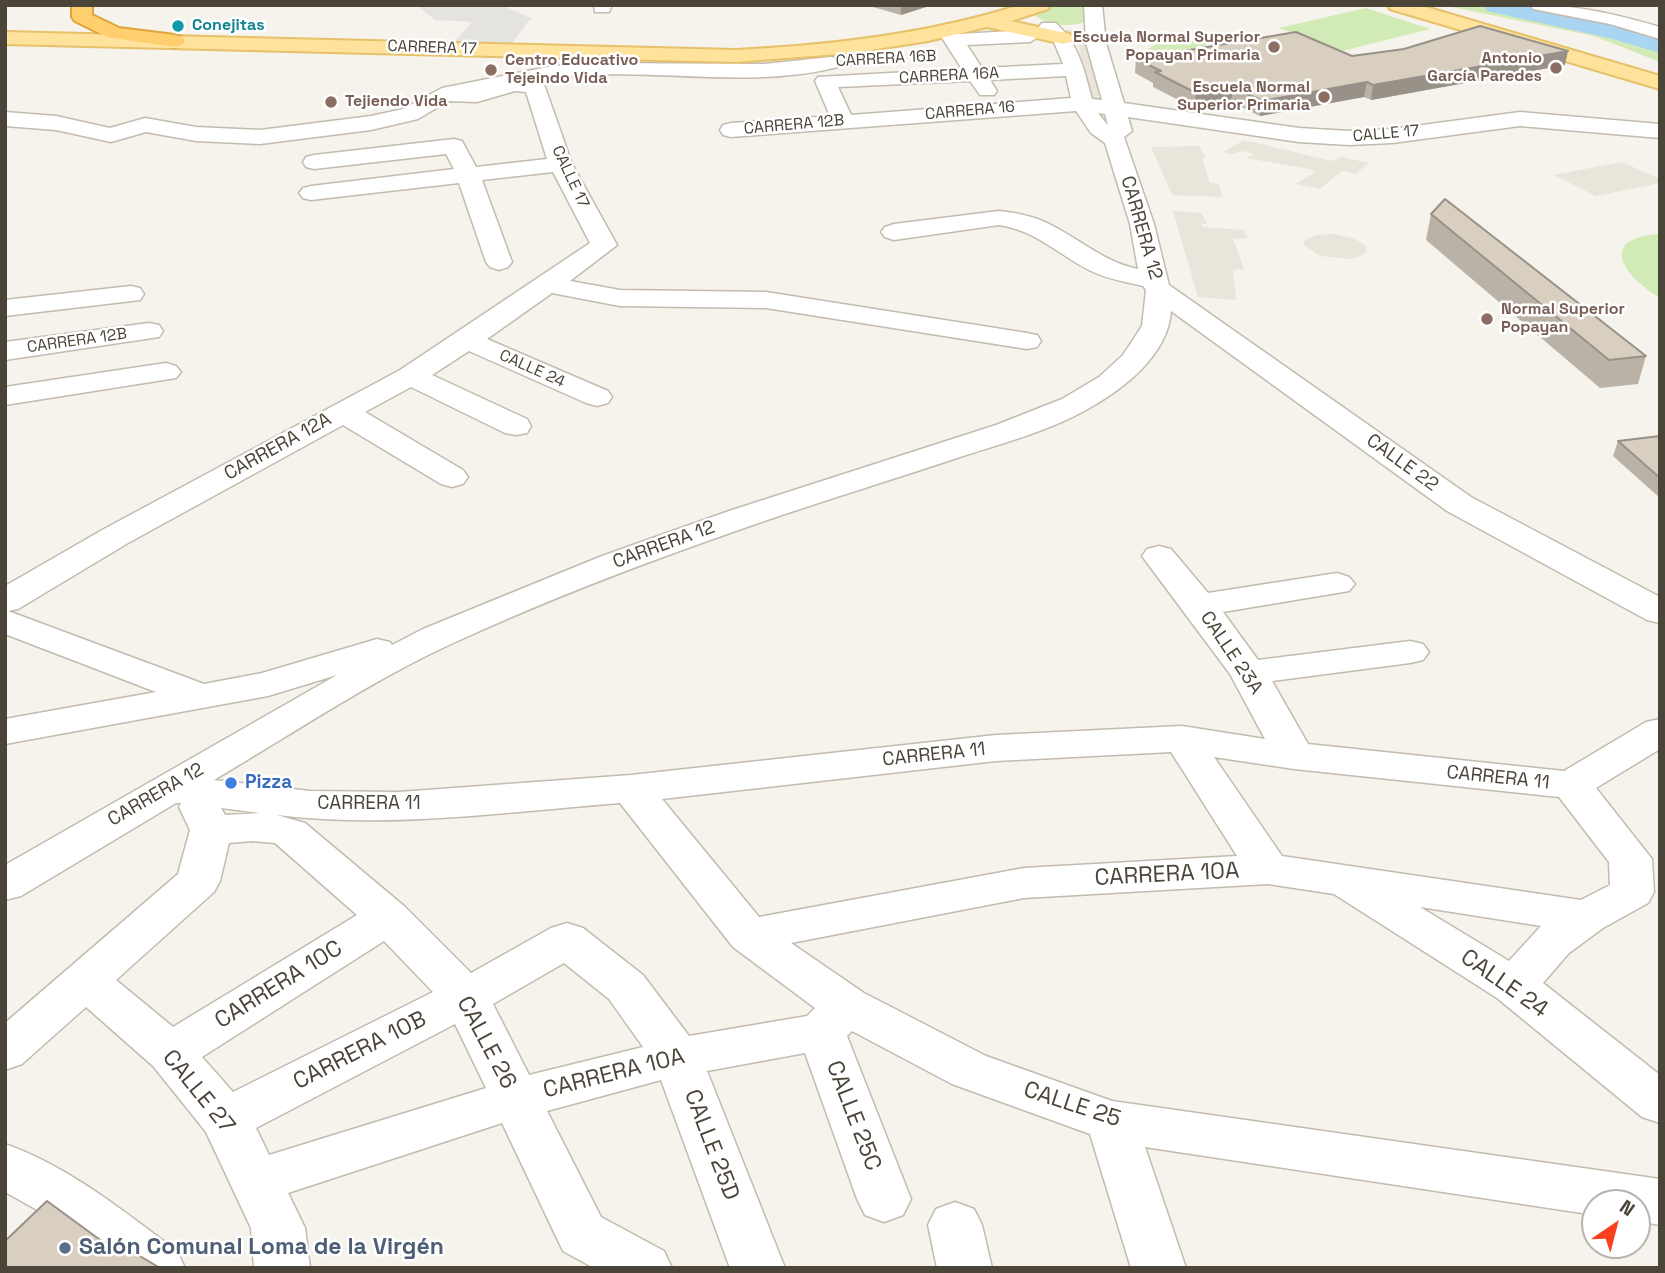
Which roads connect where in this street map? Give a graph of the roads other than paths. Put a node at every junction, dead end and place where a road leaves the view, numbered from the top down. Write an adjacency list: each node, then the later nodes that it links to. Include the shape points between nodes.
1 (82, 5): 13 (highway, via 82,17 93,26 116,34)
2 (991, 5): 15 (main road, CARRERA 17)
3 (1397, 5): 21 (main road)
4 (1421, 5): 20 (main road)
5 (1540, 5): 9 (street)
6 (1028, 7): 11 (street); 14 (main road, CARRERA 17)
7 (1093, 11): 11 (street, CARRERA 16B, via 1087,25); 27 (street, CARRERA 12)
8 (1655, 16): 9 (street)
9 (1622, 17): 10 (street)
10 (1660, 33)
11 (1047, 34): 14 (street, CARRERA 16B); 14 (main road, via 998,25); 17 (street, CARRERA 12, via 1069,47)
12 (5, 38): 13 (main road, CARRERA 17)
13 (175, 41): 16 (main road, CARRERA 17, via 682,56)
14 (956, 42): 15 (main road, CARRERA 17); 18 (street, CARRERA 16B); 19 (street)
15 (859, 47): 16 (main road, CARRERA 17)
16 (809, 53): 18 (street, CARRERA 16B)
17 (1074, 71): 19 (street, CARRERA 16A); 23 (street, CARRERA 12)
18 (828, 72): 19 (street, CARRERA 16A); 22 (street, CALLE 17, via 572,70); 26 (street)
19 (978, 75): 24 (street)
20 (1660, 76)
21 (1660, 83)
22 (445, 95): 25 (street, CALLE 17, via 410,114 371,123 260,137 196,134 145,125 111,135 56,123); 31 (street, CALLE 17, via 477,96 514,85 535,87)
23 (1083, 104): 24 (street, CARRERA 16); 27 (street, CARRERA 16); 27 (street, CARRERA 12, via 1098,131)
24 (996, 108): 26 (street, CARRERA 16)
25 (5, 119)
26 (850, 120): 28 (street, CARRERA 12B)
27 (1114, 125): 29 (street, CALLE 17, via 1349,138 1520,118); 37 (street, CARRERA 12)
28 (731, 130)
29 (1660, 131)
30 (314, 162): 32 (street, via 454,146)
31 (560, 164): 32 (street); 36 (street, CALLE 17, via 604,245)
32 (468, 175): 33 (street); 35 (street)
33 (311, 193)
34 (894, 232): 37 (street, CALLE 22, via 1014,219 1057,237 1106,268)
35 (499, 262)
36 (545, 284): 41 (street, CARRERA 12A); 42 (street, via 620,298 766,300)
37 (1156, 285): 55 (street, CALLE 22, via 1459,504); 57 (street, CARRERA 12, via 1156,326 1134,361 1073,405 1007,432 614,563)
38 (131, 294): 39 (street)
39 (5, 307)
40 (149, 331): 43 (street, CARRERA 12B)
41 (467, 340): 45 (street, CARRERA 12A); 47 (street, CALLE 24)
42 (1027, 341)
43 (5, 351)
44 (166, 372): 46 (street)
45 (410, 376): 48 (street, CARRERA 12A); 49 (street)
46 (5, 396)
47 (597, 397)
48 (343, 412): 50 (street); 53 (street, CARRERA 12A)
49 (516, 426)
50 (452, 477)
51 (1159, 556): 54 (street, CALLE 23A)
52 (1337, 584): 54 (street)
53 (5, 601)
54 (1199, 605): 59 (street, CALLE 23A)
55 (1660, 612)
56 (5, 621): 60 (street)
57 (436, 637): 60 (street, via 268,684); 67 (street, CARRERA 12, via 339,689)
58 (1410, 652): 59 (street)
59 (1248, 673): 64 (street, CALLE 23A)
60 (201, 696): 62 (street)
61 (1660, 731): 65 (street, CARRERA 11)
62 (5, 732)
63 (1182, 739): 64 (street, CARRERA 11); 66 (street, CARRERA 11, via 996,748); 68 (street)
64 (1294, 756): 65 (street, CARRERA 11)
65 (1571, 785): 72 (street, via 1630,859 1632,892)
66 (631, 789): 67 (street, CARRERA 11, via 399,806); 73 (street, CALLE 25)
67 (190, 804): 70 (street, CARRERA 12); 71 (street, CALLE 26, via 290,833); 75 (street, via 198,881)
68 (1268, 869): 69 (street, CARRERA 10A); 73 (street, CARRERA 10A, via 1024,883)
69 (1339, 879): 72 (street, CARRERA 10A); 76 (street, CALLE 24)
70 (5, 885)
71 (388, 917): 77 (street, CALLE 26); 80 (street, CARRERA 10C)
72 (1587, 917): 76 (street, via 1553,941)
73 (749, 935): 78 (street, CALLE 25, via 795,971)
74 (567, 940): 77 (street, CARRERA 10B); 81 (street, CALLE 25D, via 626,987)
75 (87, 981): 79 (street); 80 (street, CALLE 27)
76 (1514, 986): 83 (street, CALLE 24)
77 (466, 997): 82 (street, CALLE 26); 84 (street, CARRERA 10B)
78 (834, 1019): 81 (street, CARRERA 10A); 85 (street, CALLE 25); 88 (street, CALLE 25C)
79 (5, 1051)
80 (170, 1053): 84 (street, CALLE 27)
81 (677, 1058): 82 (street, CARRERA 10A); 93 (street, CALLE 25D)
82 (516, 1099): 87 (street, CARRERA 10A); 92 (street, CALLE 26, via 582,1234)
83 (1660, 1103)
84 (226, 1119): 87 (street, CALLE 27)
85 (1111, 1121): 89 (street, CALLE 25); 94 (street)
86 (5, 1166): 90 (street, via 67,1200)
87 (256, 1181): 91 (street, CALLE 27, via 278,1228)
88 (884, 1199)
89 (1660, 1202)
90 (158, 1268)
91 (282, 1268)
92 (645, 1268)
93 (758, 1268)
94 (1159, 1268)

